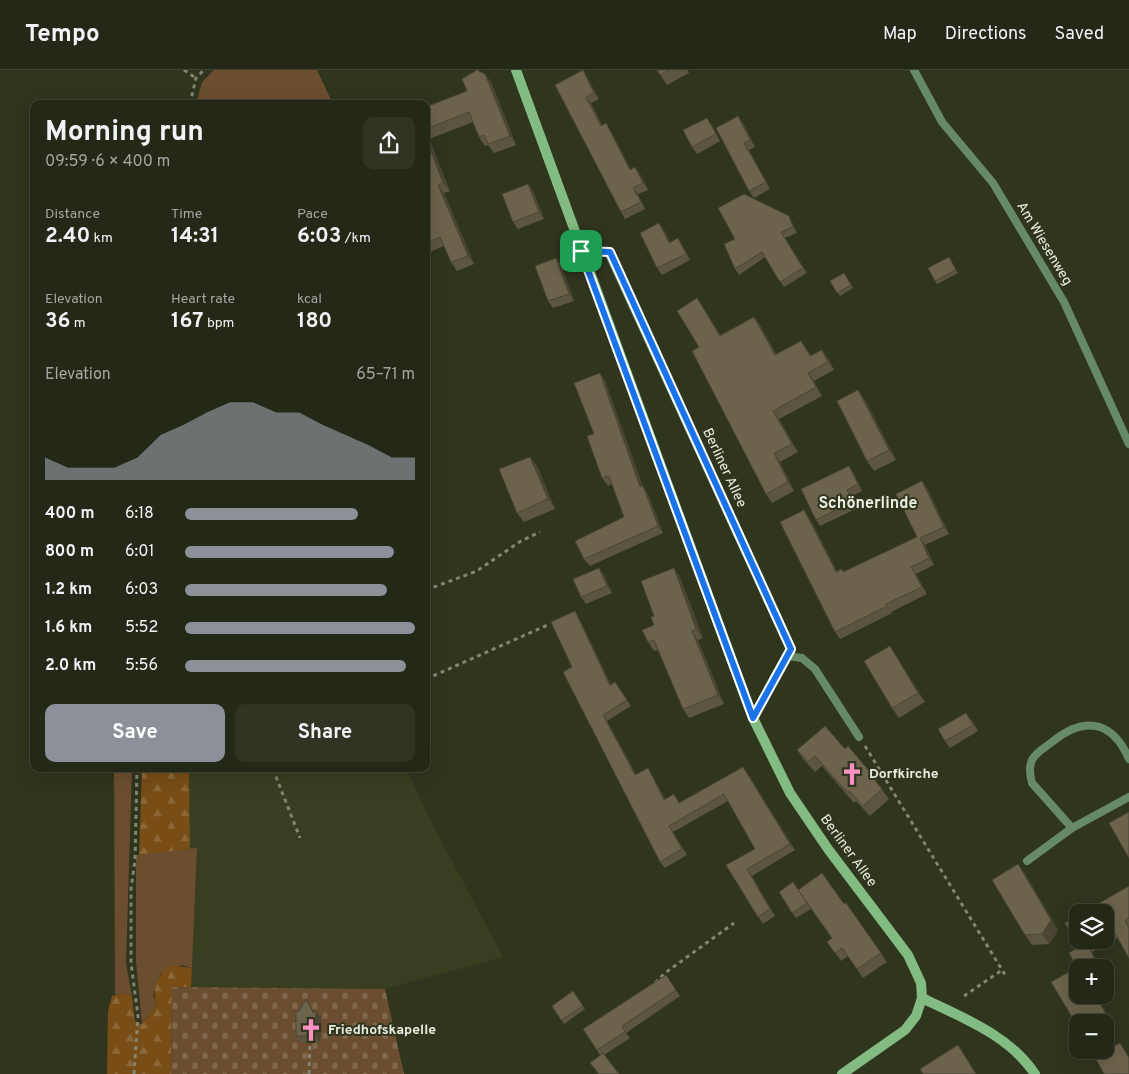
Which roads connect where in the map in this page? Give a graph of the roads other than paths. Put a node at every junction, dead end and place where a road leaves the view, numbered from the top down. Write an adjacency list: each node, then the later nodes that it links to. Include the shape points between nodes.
1 (516, 70): 3 (main road, Berliner Allee)
2 (914, 70): 4 (lane, Am Wiesenweg, via 942,122 993,183 1064,302)
3 (581, 251): 5 (street, Berliner Allee, via 610,252 791,649); 6 (main road, Berliner Allee)
4 (1129, 444)
5 (788, 656): 6 (street); 7 (lane, via 802,658 815,669)
6 (753, 718): 12 (main road, Berliner Allee, via 790,793 910,957 921,983)
7 (859, 737)
8 (1129, 758): 10 (lane, via 1116,736 1108,729 1094,725 1069,730 1036,755 1032,761 1032,783)
9 (1129, 797): 10 (lane)
10 (1072, 828): 11 (lane)
11 (1027, 861)
12 (922, 998): 13 (main road, via 916,1016 905,1030); 14 (main road, via 985,1029 1013,1047)
13 (842, 1074)
14 (1036, 1074)

